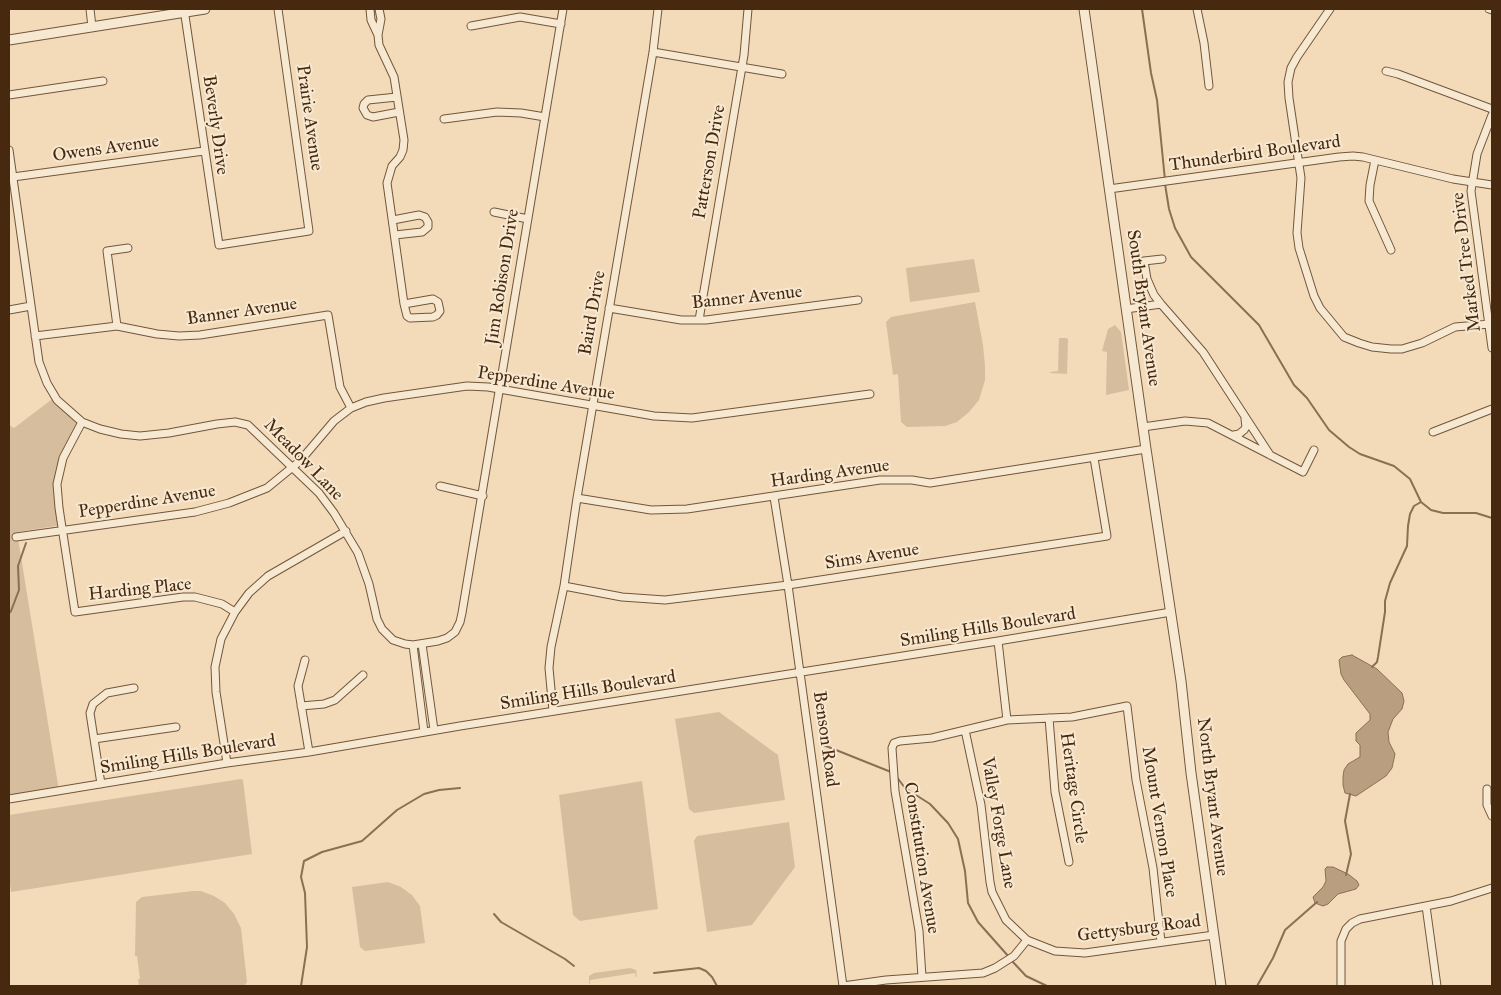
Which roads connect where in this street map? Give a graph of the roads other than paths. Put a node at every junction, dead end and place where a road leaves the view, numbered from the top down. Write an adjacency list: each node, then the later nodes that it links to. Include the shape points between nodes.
1 (90, 9): 17 (street)
2 (206, 9): 11 (street)
3 (278, 9): 45 (street, Prairie Avenue, via 310,231)
4 (563, 9): 15 (street, Jim Robison Drive)
5 (658, 9): 20 (street, Baird Drive)
6 (748, 9): 21 (street, Patterson Drive)
7 (1084, 9): 40 (street, South Bryant Avenue)
8 (1197, 9): 25 (street)
9 (1330, 9): 36 (street, via 1297,57 1288,82)
10 (1489, 9): 12 (street)
11 (184, 10): 17 (street); 34 (street, Beverly Drive)
12 (1492, 10)
13 (380, 12): 14 (street); 18 (street)
14 (370, 13): 18 (street)
15 (561, 24): 16 (street, via 520,17); 31 (street, Jim Robison Drive)
16 (471, 26)
17 (92, 27): 19 (street)
18 (378, 35): 27 (street, via 394,77)
19 (9, 40)
20 (653, 52): 21 (street); 54 (street, Baird Drive)
21 (742, 67): 23 (street); 57 (street, Patterson Drive)
22 (1386, 71): 28 (street)
23 (782, 74)
24 (103, 81): 26 (street)
25 (1209, 86)
26 (9, 95)
27 (397, 97): 29 (street); 29 (street, via 368,100 363,108 367,115 373,117)
28 (1492, 109)
29 (399, 112): 43 (street, via 403,150 388,177)
30 (1492, 115): 38 (street, Marked Tree Drive)
31 (545, 116): 32 (street, via 497,112); 42 (street, Jim Robison Drive)
32 (444, 119)
33 (9, 150): 37 (street, Meadow Lane)
34 (204, 151): 37 (street, Owens Avenue); 45 (street, Beverly Drive)
35 (1375, 160): 36 (street, Thunderbird Boulevard, via 1353,156); 38 (street, Thunderbird Boulevard); 47 (street, via 1369,201)
36 (1298, 162): 40 (street, Thunderbird Boulevard); 58 (street, via 1301,192 1299,248 1317,302 1344,337 1372,347 1402,349 1455,327)
37 (13, 177): 53 (street, Meadow Lane)
38 (1472, 183): 39 (street, Thunderbird Boulevard); 49 (street, Marked Tree Drive, via 1471,197)
39 (1492, 185)
40 (1109, 190): 55 (street, South Bryant Avenue)
41 (494, 212): 42 (street)
42 (528, 219): 62 (street, Jim Robison Drive)
43 (393, 220): 44 (street); 44 (street, via 419,215 428,222 428,227 422,232)
44 (395, 235): 51 (street)
45 (219, 245)
46 (128, 248): 59 (street, via 107,251)
47 (1391, 250)
48 (1162, 259): 52 (street, via 1144,261 1147,279)
49 (1489, 292): 58 (street, Marked Tree Drive)
50 (858, 300): 57 (street, Banner Avenue)
51 (404, 304): 51 (street, via 433,299 438,302 440,311 433,317 410,318)
52 (1161, 304): 55 (street); 67 (street, via 1203,352)
53 (31, 306): 56 (street); 60 (street, Meadow Lane)
54 (609, 308): 57 (street, Banner Avenue); 64 (street, Baird Drive)
55 (1126, 309): 69 (street, South Bryant Avenue)
56 (9, 310)
57 (698, 320)
58 (1490, 324): 61 (street, Marked Tree Drive)
59 (117, 326): 60 (street, Banner Avenue); 65 (street, Banner Avenue, via 157,334 200,335 328,315 340,387)
60 (35, 336): 68 (street, Meadow Lane, via 47,383 57,400)
61 (1492, 348)
62 (500, 389): 64 (street, Pepperdine Avenue); 65 (street, Pepperdine Avenue, via 459,386 384,398); 78 (street, Jim Robison Drive)
63 (870, 394): 64 (street, Pepperdine Avenue, via 692,418 654,416)
64 (593, 406): 80 (street, Baird Drive)
65 (351, 408): 76 (street, Pepperdine Avenue, via 334,421)
66 (1492, 409): 70 (street)
67 (1244, 416): 71 (street, via 1246,427); 74 (street)
68 (82, 422): 76 (street, Meadow Lane, via 100,429 140,436 235,422 248,425); 81 (street, via 63,458 58,476)
69 (1143, 427): 71 (street, via 1197,421); 72 (street, South Bryant Avenue)
70 (1433, 432)
71 (1234, 435): 74 (street)
72 (1146, 449): 75 (street, Harding Avenue); 87 (street, South Bryant Avenue)
73 (1314, 450): 74 (street, via 1303,472)
74 (1270, 455)
75 (1094, 458): 79 (street, Harding Avenue, via 930,483 880,480); 84 (street, Sims Avenue, via 1107,536)
76 (292, 468): 81 (street, Pepperdine Avenue, via 267,488 229,503 195,512); 82 (street, Meadow Lane, via 319,493)
77 (440, 486): 78 (street)
78 (483, 496): 90 (street, Jim Robison Drive, via 460,622 447,638)
79 (774, 497): 80 (street, Harding Avenue, via 667,510); 84 (street, Benson Road)
80 (577, 498): 85 (street, Baird Drive)
81 (62, 530): 83 (street, Pepperdine Avenue); 86 (street, Harding Place, via 75,612 183,597 222,604)
82 (346, 531): 86 (street, via 268,576); 89 (street, Meadow Lane, via 358,553 382,630 393,640)
83 (16, 537)
84 (788, 585): 85 (street, Sims Avenue, via 665,600 622,597); 92 (street, Benson Road)
85 (564, 586): 96 (street, Baird Drive, via 549,668)
86 (235, 612): 105 (street, via 221,639 215,667)
87 (1171, 612): 88 (street, Smiling Hills Boulevard); 113 (street, North Bryant Avenue)
88 (998, 642): 92 (street, Smiling Hills Boulevard); 98 (street)
89 (413, 644): 90 (street, Jim Robison Drive); 102 (street)
90 (422, 644): 100 (street)
91 (305, 660): 95 (street, via 298,681)
92 (800, 673): 96 (street, Smiling Hills Boulevard); 117 (street, Benson Road)
93 (363, 675): 95 (street, via 335,700)
94 (134, 688): 103 (street, via 106,693 93,704 90,713)
95 (301, 706): 104 (street)
96 (553, 711): 100 (street, Smiling Hills Boulevard)
97 (1049, 718): 98 (street); 110 (street, Heritage Circle, via 1056,792); 115 (street, Mount Vernon Place, via 1088,715 1127,706)
98 (1007, 720): 101 (street)
99 (176, 727): 103 (street)
100 (434, 730): 102 (street, Smiling Hills Boulevard)
101 (965, 730): 114 (street, Valley Forge Lane, via 979,796 992,892 1006,920); 116 (street, Constitution Avenue, via 900,741 894,744 891,753 919,931)
102 (424, 732): 104 (street, Smiling Hills Boulevard)
103 (94, 739): 106 (street)
104 (309, 752): 105 (street, Smiling Hills Boulevard)
105 (228, 763): 106 (street, Smiling Hills Boulevard)
106 (101, 784): 108 (street, Smiling Hills Boulevard)
107 (1487, 789): 109 (street, via 1487,805)
108 (9, 799)
109 (1492, 816)
110 (1069, 862)
111 (1492, 888): 112 (street)
112 (1426, 906): 119 (street, via 1370,916 1352,923 1340,941); 120 (street)
113 (1214, 935): 115 (street, Gettysburg Road); 118 (street, North Bryant Avenue)
114 (1027, 940): 115 (street, Gettysburg Road, via 1055,951 1075,953); 116 (street, via 1014,956 983,973)
115 (1160, 942)
116 (922, 977): 117 (street)
117 (843, 986)
118 (1221, 986)
119 (1341, 986)
120 (1437, 986)

